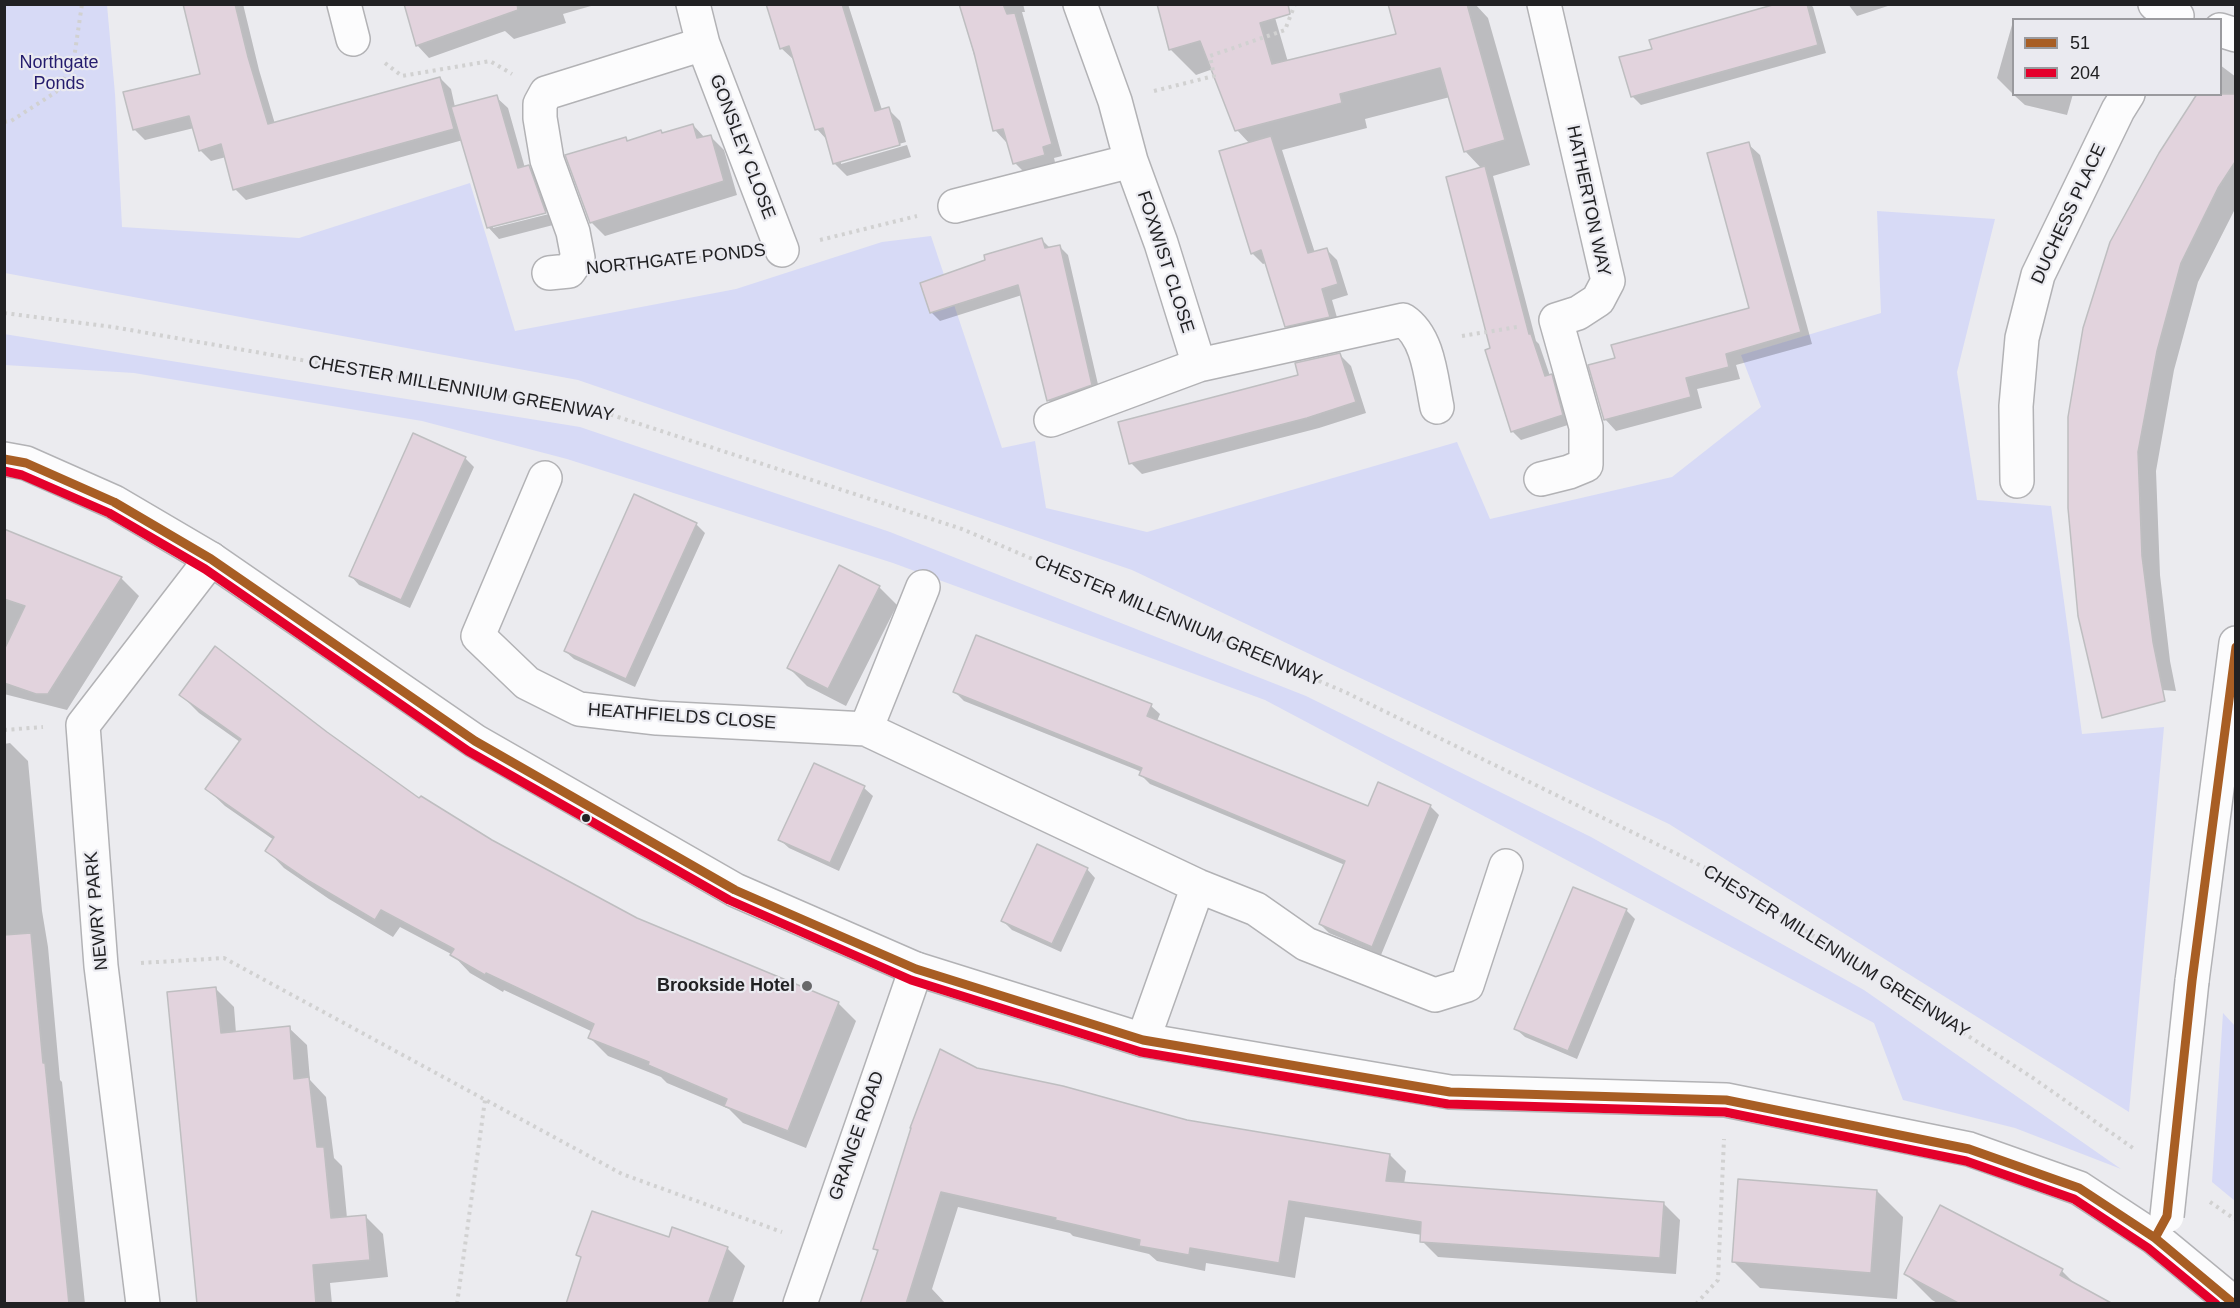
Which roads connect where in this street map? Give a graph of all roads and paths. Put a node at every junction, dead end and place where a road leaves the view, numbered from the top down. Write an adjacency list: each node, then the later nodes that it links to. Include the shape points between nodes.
1 (82, 4): 12 (path, via 73,65 56,92)
2 (344, 4): 7 (street)
3 (693, 4): 8 (street, GONSLEY CLOSE)
4 (1080, 4): 11 (street, FOXWIST CLOSE)
5 (1295, 4): 11 (path, via 1285,30 1210,56 1214,76)
6 (1544, 4): 18 (street, HATHERTON WAY, via 1608,281 1598,300 1578,313)
7 (353, 39): 9 (path, via 402,76 490,61)
8 (703, 44): 9 (street); 15 (street, GONSLEY CLOSE)
9 (546, 93): 16 (street, via 540,111 548,160 578,258)
10 (2127, 96): 26 (street, DUCHESS PLACE, via 2038,275 2022,338 2016,406)
11 (1115, 101): 13 (street, FOXWIST CLOSE)
12 (4, 122)
13 (1131, 160): 14 (street); 20 (street, FOXWIST CLOSE)
14 (956, 206): 15 (path, NORTHGATE PONDS)
15 (782, 250): 16 (path, NORTHGATE PONDS)
16 (559, 272)
17 (4, 314): 38 (path, CHESTER MILLENNIUM GREENWAY, via 113,327 609,414 962,530 1345,692 1718,874 2033,1078)
18 (1556, 320): 19 (path); 25 (street, via 1586,427 1586,465)
19 (1421, 342): 20 (street, via 1414,327 1404,320); 21 (street)
20 (1198, 365): 22 (street)
21 (1437, 406)
22 (1051, 420)
23 (4, 459): 27 (street, via 26,463 114,502)
24 (545, 478): 30 (street, HEATHFIELDS CLOSE, via 478,636 527,683 579,709 657,718)
25 (1541, 479)
26 (2017, 481)
27 (211, 559): 33 (street, NEWRY PARK, via 83,724); 34 (street, via 475,741 735,890)
28 (923, 587): 30 (street)
29 (2235, 643): 41 (street, bridge)
30 (866, 729): 32 (street, HEATHFIELDS CLOSE)
31 (1506, 866): 32 (street, HEATHFIELDS CLOSE, via 1467,985 1435,995 1306,944 1256,909)
32 (1197, 886): 35 (street)
33 (101, 966): 36 (path, via 224,958); 43 (street, NEWRY PARK)
34 (916, 969): 35 (street); 42 (street, GRANGE ROAD)
35 (1143, 1040): 37 (street, via 1450,1092)
36 (485, 1100): 42 (path, via 622,1174); 44 (path)
37 (1726, 1100): 41 (street, via 1969,1149 2079,1188); 46 (path, via 1718,1280)
38 (2139, 1152)
39 (2206, 1200): 40 (path)
40 (2235, 1220)
41 (2161, 1227): 47 (street)
42 (819, 1245): 45 (street, GRANGE ROAD)
43 (143, 1304)
44 (457, 1304)
45 (800, 1304)
46 (1696, 1304)
47 (2235, 1304)

